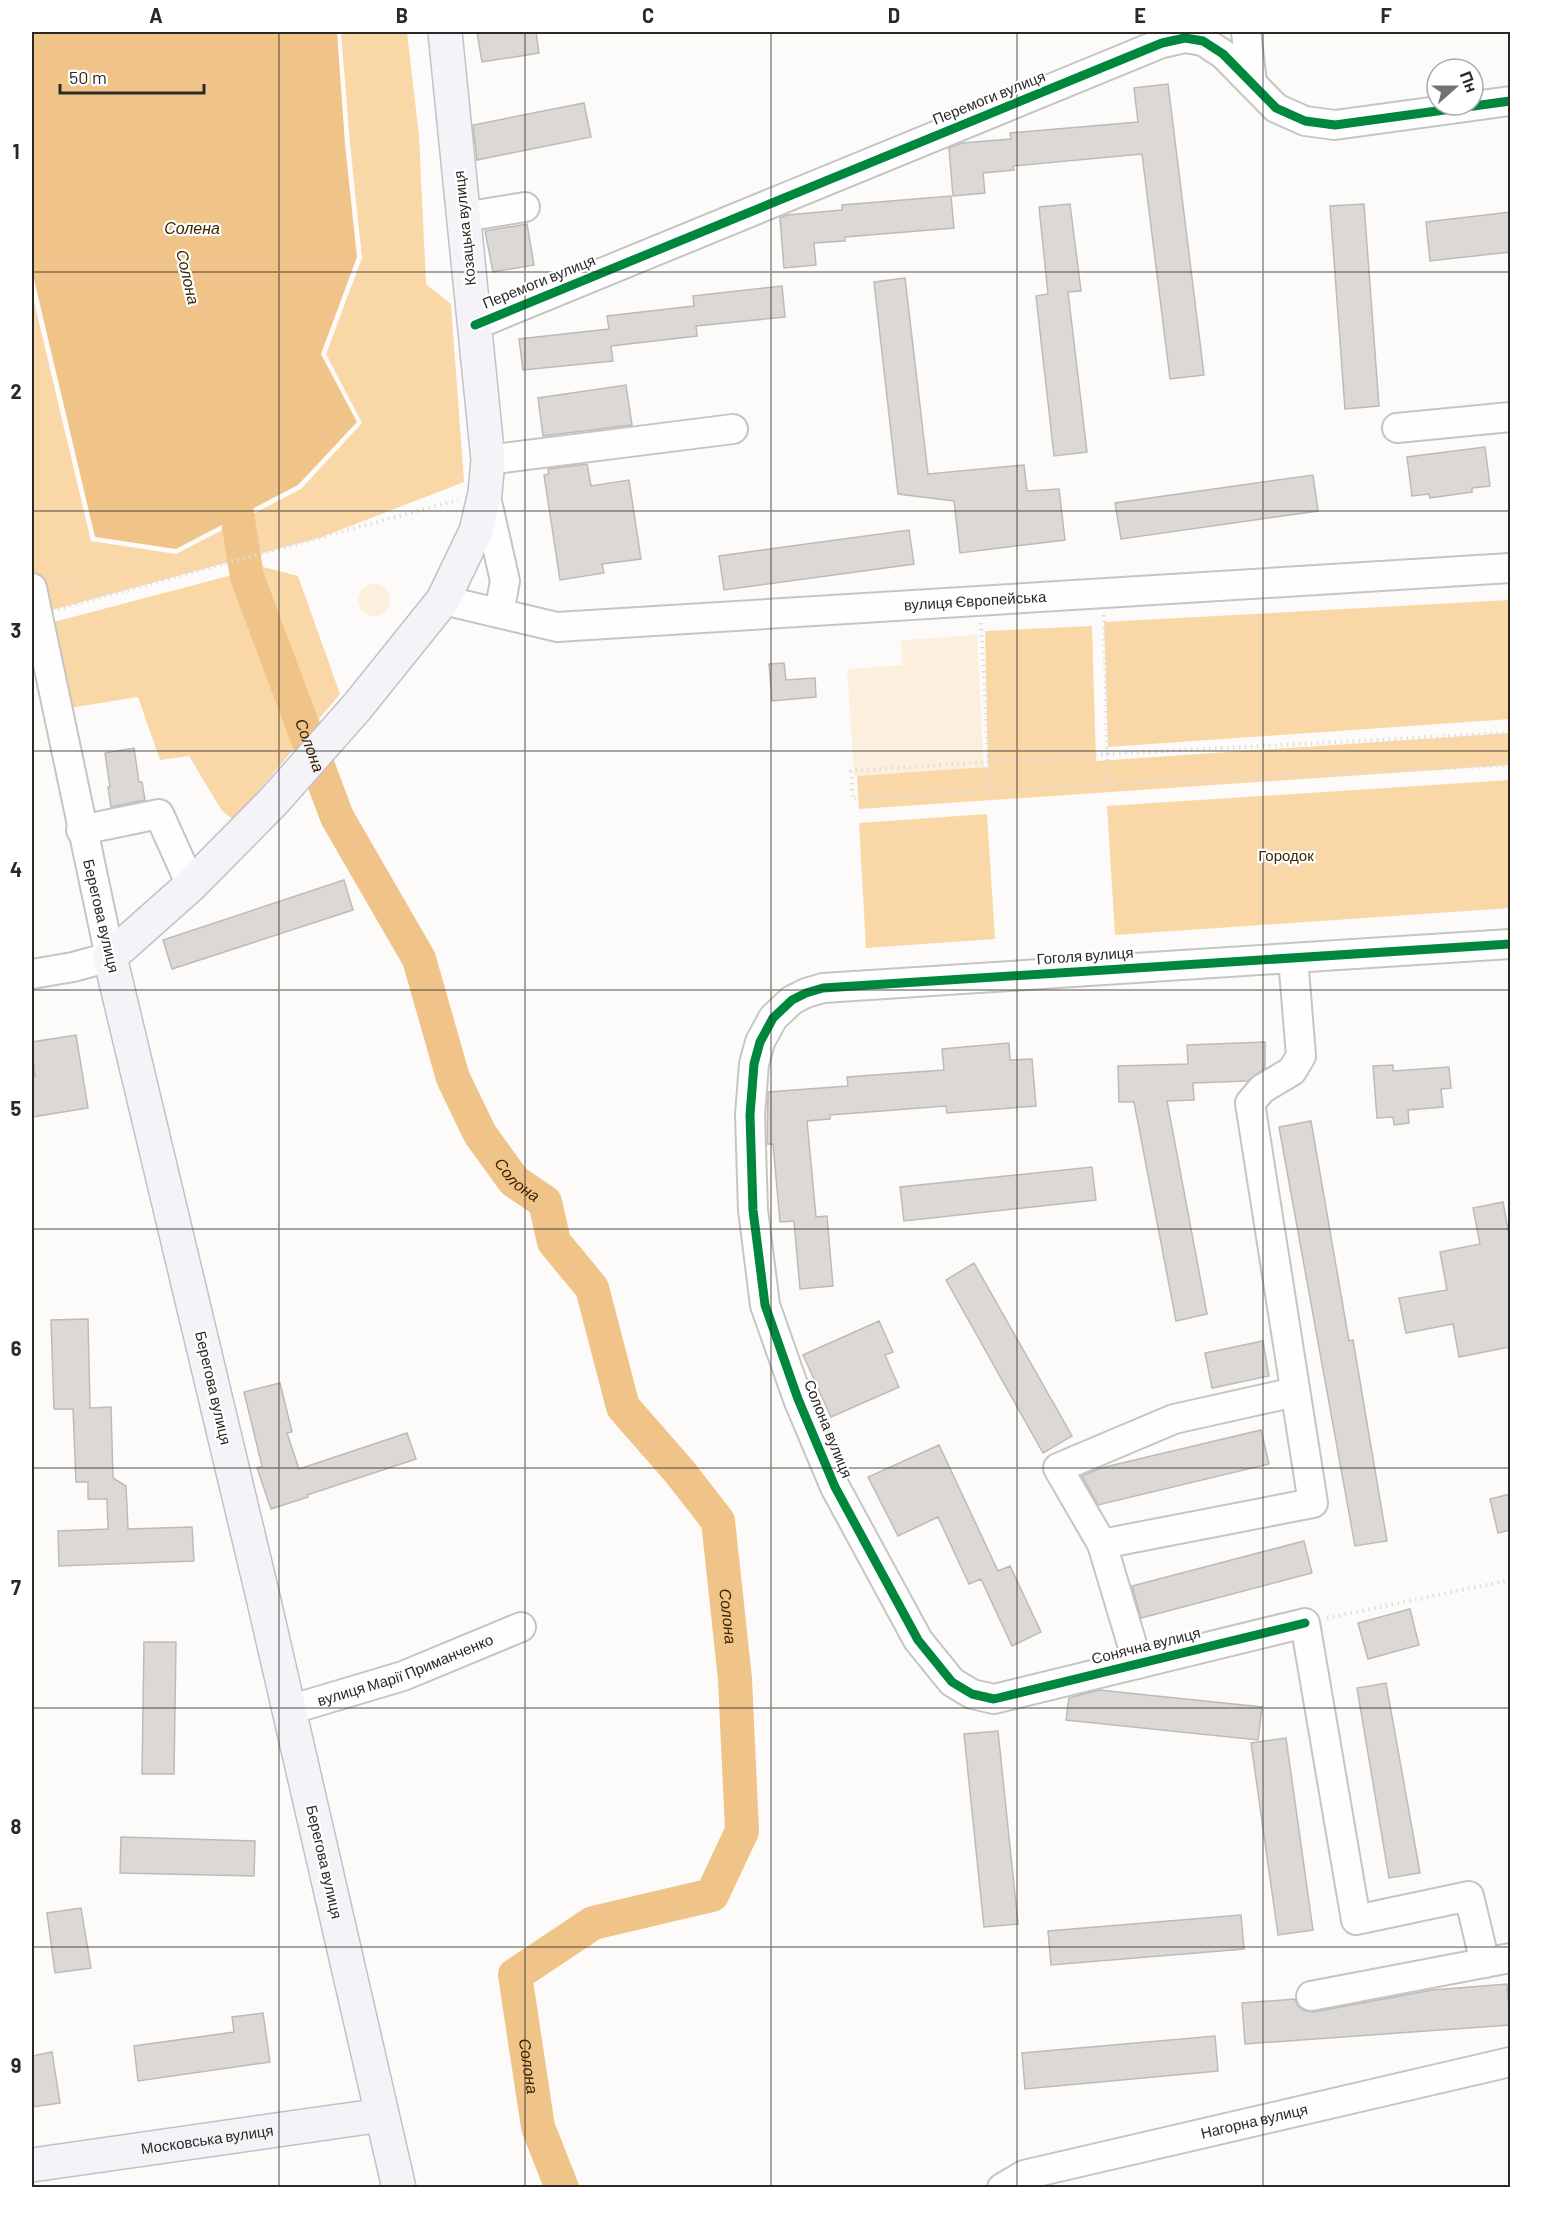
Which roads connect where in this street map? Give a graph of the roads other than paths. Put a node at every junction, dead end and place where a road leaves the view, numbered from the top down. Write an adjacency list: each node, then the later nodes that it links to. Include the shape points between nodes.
1 (445, 32): 6 (main road, Козацька вулиця)
2 (1246, 32): 3 (street)
3 (1252, 83): 4 (street, Перемоги вулиця, via 1276,108 1305,121 1335,125); 7 (street, Перемоги вулиця, via 1223,54 1203,41 1185,38 1162,43)
4 (1510, 100)
5 (525, 207): 6 (street)
6 (464, 217): 7 (main road, Козацька вулиця)
7 (475, 325): 11 (main road, Козацька вулиця)
8 (1510, 417): 9 (street)
9 (1397, 428)
10 (733, 429): 11 (street)
11 (489, 460): 12 (main road, Козацька вулиця)
12 (485, 493): 15 (main road, Козацька вулиця, via 476,531); 16 (street, via 504,581)
13 (1510, 568): 16 (street, вулиця Європейська, via 557,627)
14 (36, 591): 17 (street, Берегова вулиця)
15 (443, 600): 16 (street, вулиця Європейська); 18 (main road, Козацька вулиця, via 357,707 273,802)
16 (499, 613)
17 (81, 830): 18 (street, via 159,814); 20 (street, Берегова вулиця)
18 (191, 885): 20 (main road, Козацька вулиця)
19 (1510, 944): 21 (street, Гоголя вулиця)
20 (110, 957): 22 (street); 29 (main road, Берегова вулиця)
21 (1293, 958): 23 (street, Гоголя вулиця, via 824,988 806,993 773,1018 760,1042); 24 (street, via 1301,1056 1292,1071 1262,1089 1250,1103)
22 (32, 974)
23 (750, 1115): 28 (street, Солона вулиця, via 753,1210 765,1305 835,1487 918,1640 952,1682 972,1694)
24 (1295, 1392): 25 (street, via 1313,1503); 25 (street, via 1174,1419 1058,1468)
25 (1102, 1544): 27 (street)
26 (521, 1626): 29 (street, вулиця Марії Приманченко, via 403,1676)
27 (1138, 1664): 28 (street, Сонячна вулиця); 30 (street, Сонячна вулиця, via 1305,1623 1356,1920 1469,1896)
28 (994, 1699)
29 (289, 1710): 33 (main road, Берегова вулиця)
30 (1498, 1961): 31 (street)
31 (1311, 1996)
32 (1510, 2062): 36 (street, Нагорна вулиця, via 1024,2175)
33 (382, 2115): 34 (main road, Московська вулиця); 35 (main road, Берегова вулиця)
34 (32, 2164)
35 (399, 2187)
36 (1002, 2187)

